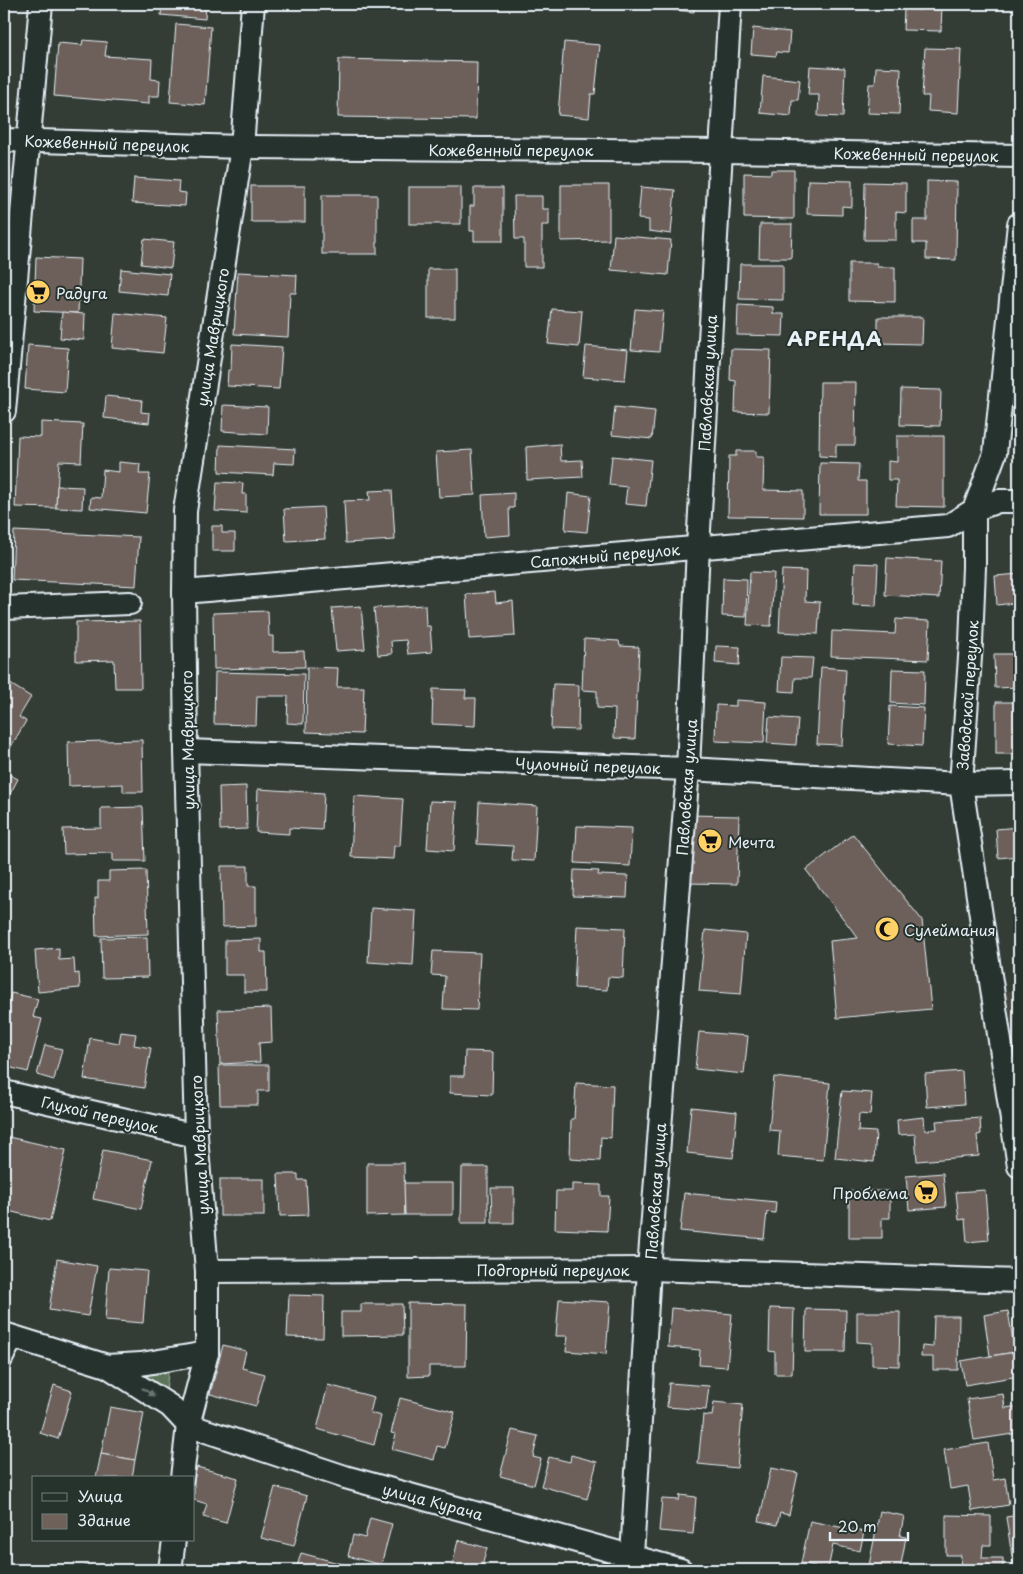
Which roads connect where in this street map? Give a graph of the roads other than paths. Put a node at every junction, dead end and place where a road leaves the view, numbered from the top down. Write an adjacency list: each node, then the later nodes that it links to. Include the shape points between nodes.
1 (41, 4): 5 (street)
2 (253, 4): 6 (street, улица Маврицкого)
3 (730, 4): 7 (street, Павловская улица)
4 (4, 140): 5 (street, Кожевенный переулок)
5 (29, 140): 6 (street, Кожевенный переулок); 10 (street)
6 (242, 147): 7 (street, Кожевенный переулок); 15 (street, улица Маврицкого, via 185,511)
7 (721, 151): 8 (street, Кожевенный переулок); 14 (street, Павловская улица)
8 (1019, 156)
9 (1019, 224): 11 (street, Заводской переулок)
10 (4, 412)
11 (995, 453): 12 (street); 13 (street, Заводской переулок)
12 (1009, 501): 13 (street, Сапожный переулок)
13 (974, 510): 14 (street, Сапожный переулок, via 948,526); 21 (street, Заводской переулок, via 971,643)
14 (698, 547): 15 (street, Сапожный переулок); 19 (street, Павловская улица)
15 (184, 592): 18 (street, улица Маврицкого)
16 (130, 603): 17 (street)
17 (4, 608)
18 (186, 751): 19 (street, Чулочный переулок); 23 (street, улица Маврицкого)
19 (688, 769): 21 (street, Чулочный переулок); 25 (street, Павловская улица)
20 (1019, 783): 21 (street, Чулочный переулок)
21 (961, 784): 24 (street, Заводской переулок)
22 (4, 1092): 23 (street, Глухой переулок)
23 (196, 1136): 26 (street, улица Маврицкого)
24 (1019, 1166)
25 (649, 1269): 26 (street, Подгорный переулок); 27 (street, Подгорный переулок); 35 (street, Павловская улица)
26 (207, 1270): 29 (street, улица Маврицкого)
27 (1019, 1281)
28 (11, 1336): 30 (lane); 31 (street)
29 (207, 1353): 31 (street); 32 (street, улица Маврицкого)
30 (4, 1365)
31 (107, 1366): 32 (street, one-way to 32, via 170,1406)
32 (188, 1425): 33 (street, улица Маврицкого); 35 (street, улица Курача, via 345,1477)
33 (182, 1476)
34 (174, 1542): 36 (street)
35 (633, 1563): 37 (street, улица Курача)
36 (170, 1570)
37 (681, 1570)

